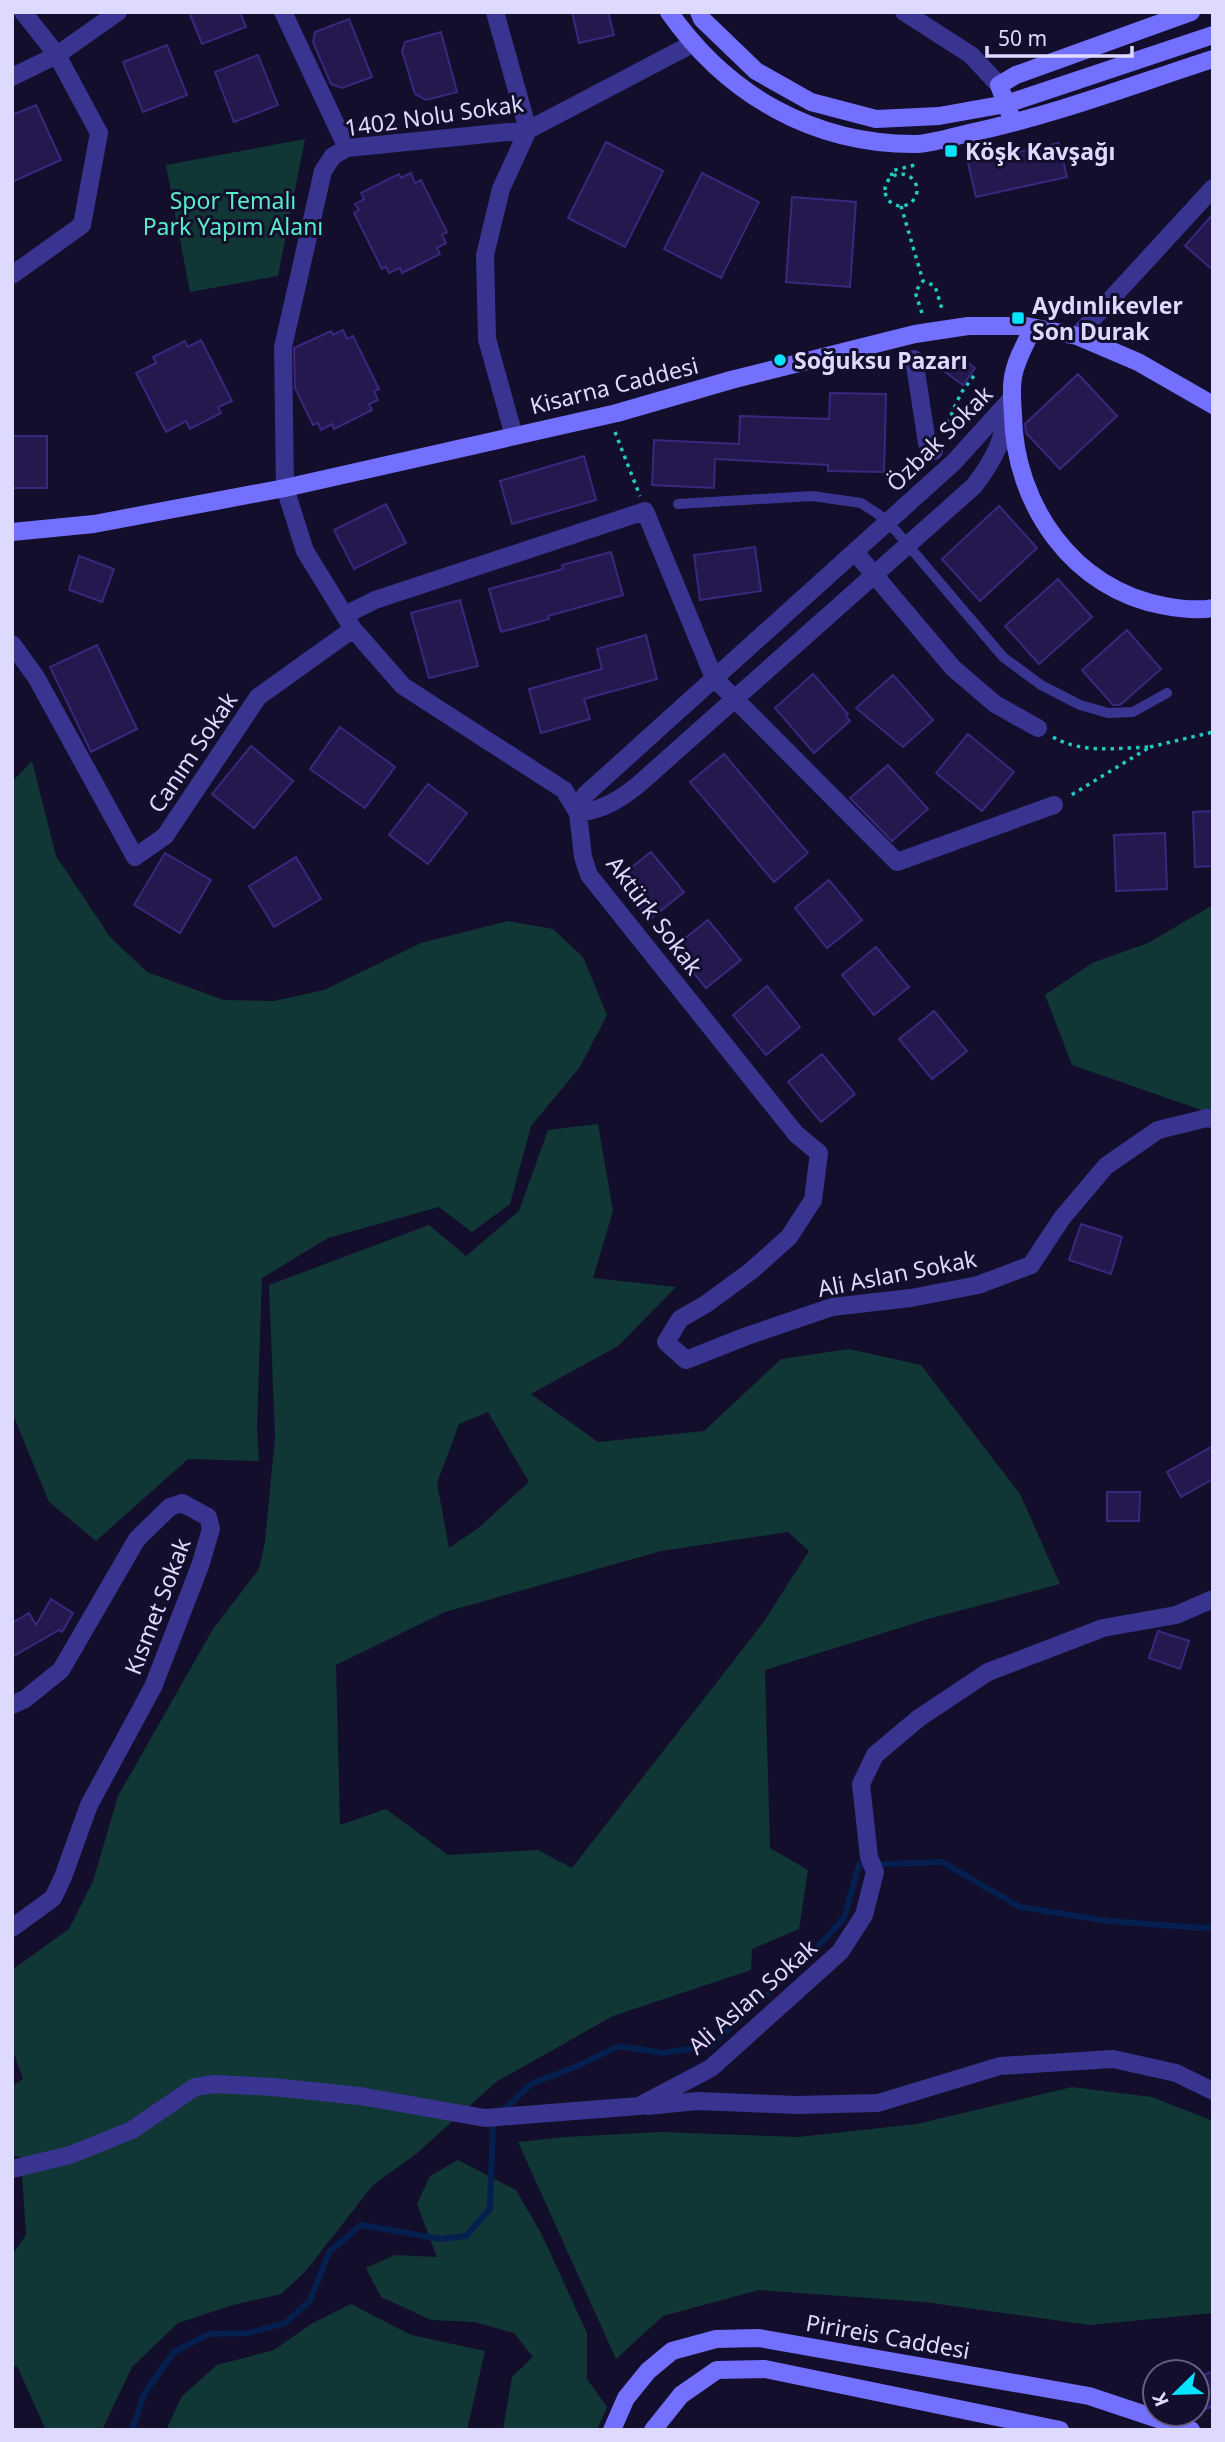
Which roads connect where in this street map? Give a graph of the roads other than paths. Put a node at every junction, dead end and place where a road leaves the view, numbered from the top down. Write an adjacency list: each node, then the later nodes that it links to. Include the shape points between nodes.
1 (23, 12): 11 (street)
2 (118, 12): 11 (street)
3 (283, 12): 18 (street)
4 (495, 12): 17 (street)
5 (669, 12): 10 (street)
6 (699, 12): 15 (street, via 756,71 811,102 876,118 939,116)
7 (904, 12): 14 (street, via 971,55)
8 (1191, 12): 14 (street)
9 (1213, 35): 15 (street)
10 (694, 43): 16 (street, via 742,89 800,123 865,140 919,144); 17 (street, 1402 Nolu Sokak)
11 (57, 55): 13 (street); 20 (street, via 99,133 82,225)
12 (1213, 59): 16 (street)
13 (12, 77)
14 (999, 85): 15 (street)
15 (1006, 104): 16 (street)
16 (1013, 124)
17 (528, 130): 18 (street, 1402 Nolu Sokak); 26 (street, via 501,189 485,255 487,339)
18 (347, 148): 28 (street, 1402 Nolu Sokak, via 334,156 323,172 283,347)
19 (1213, 188): 22 (street)
20 (12, 275)
21 (1033, 328): 22 (street, Kisarna Caddesi); 24 (street, via 1012,378); 26 (street, Kisarna Caddesi, via 968,326 915,334)
22 (1077, 336): 25 (street, Kisarna Caddesi, via 1139,362)
23 (914, 359): 27 (street, via 927,443)
24 (1012, 398): 30 (street, Özbak Sokak, via 954,463); 32 (street, Özbak Sokak, via 992,463 974,486); 35 (street, via 1021,473 1035,509 1057,541 1083,567 1128,597 1182,609)
25 (1212, 404)
26 (514, 436): 28 (street, Kisarna Caddesi)
27 (934, 451)
28 (285, 488): 31 (street, Kisarna Caddesi, via 94,524); 36 (street, Aktürk Sokak, via 305,551)
29 (678, 504): 30 (lane, via 812,496 860,503)
30 (887, 522): 32 (lane); 33 (street, Özbak Sokak)
31 (14, 533)
32 (908, 544): 34 (street, Özbak Sokak); 39 (lane, via 1003,657 1041,685 1108,713 1133,712)
33 (855, 552): 34 (street); 38 (street, Özbak Sokak)
34 (873, 576): 40 (street, Özbak Sokak); 41 (street, via 953,668 995,704)
35 (1213, 608)
36 (349, 622): 37 (street, Canım Sokak, via 258,698 165,836 135,857 36,677); 38 (street, via 375,600 645,511); 43 (street, Aktürk Sokak, via 403,686 564,790)
37 (12, 644)
38 (714, 678): 40 (street); 43 (street, Özbak Sokak, via 585,794)
39 (1167, 693)
40 (735, 699): 42 (street, via 897,862); 43 (street, Özbak Sokak, via 630,792 613,804)
41 (1038, 728)
42 (1054, 805)
43 (578, 813): 45 (street, Aktürk Sokak, via 589,875 796,1134 818,1153 813,1200 789,1237 751,1271 681,1319)
44 (1213, 1119): 45 (street, Ali Aslan Sokak, via 1158,1130 1106,1166 1062,1218 1031,1265 978,1285 832,1307 686,1360)
45 (666, 1342)
46 (1213, 1599): 50 (street, Ali Aslan Sokak, via 1176,1615 1103,1628 988,1672 919,1718 875,1755 861,1784 872,1865 864,1915 840,1952 711,2068)
47 (12, 1705): 48 (street, Kısmet Sokak, via 61,1670 137,1539 170,1507 182,1503 208,1517 211,1529 204,1554 153,1688 89,1805 53,1898)
48 (12, 1928)
49 (1213, 2091): 50 (street, via 1176,2073 1113,2059 1000,2066 878,2103 698,2101)
50 (639, 2106): 51 (street, Ali Aslan Sokak, via 485,2118 360,2095 215,2084 195,2087 132,2130 70,2155)
51 (12, 2169)
52 (612, 2430): 55 (street, Pirireis Caddesi, via 625,2398 672,2351 716,2339 759,2338 1089,2396)
53 (653, 2430): 54 (street, via 681,2395 717,2370 765,2369)
54 (1060, 2430)
55 (1191, 2430)

